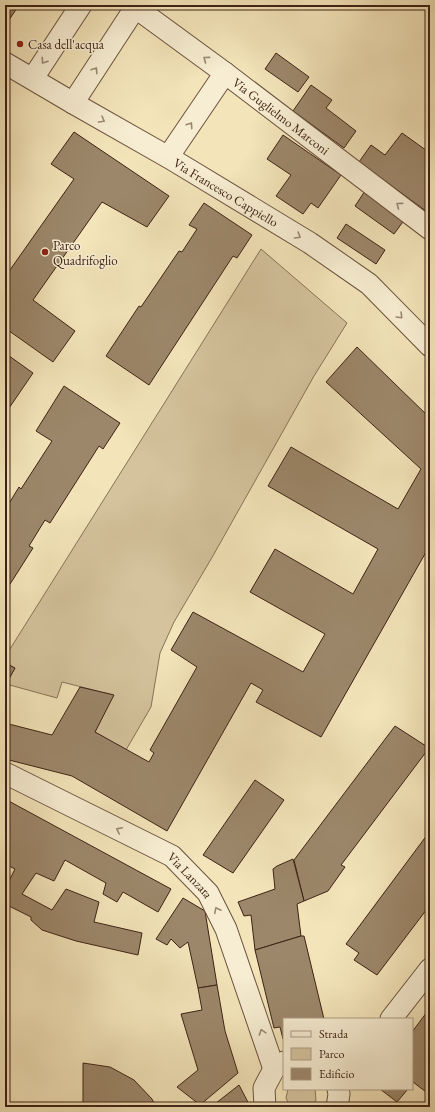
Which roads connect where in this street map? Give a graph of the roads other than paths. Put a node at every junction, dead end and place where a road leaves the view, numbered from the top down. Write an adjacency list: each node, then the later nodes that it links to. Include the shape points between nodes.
1 (81, 5): 5 (street, one-way to 5)
2 (134, 6): 4 (street, Via Guglielmo Marconi, one-way to 2); 6 (street, one-way to 2)
3 (5, 63): 5 (street, Via Francesco Cappiello)
4 (225, 73): 7 (street, one-way to 4); 8 (street, Via Guglielmo Marconi, one-way to 4)
5 (33, 78): 6 (street, Via Francesco Cappiello)
6 (73, 103): 7 (street, Via Francesco Cappiello, one-way to 7)
7 (168, 157): 9 (street, Via Francesco Cappiello, one-way to 9, via 310,243 369,284)
8 (430, 229)
9 (430, 346)
10 (5, 773): 13 (street, Via Lanzara, one-way to 10, via 226,929 208,893 172,856)
11 (430, 968): 12 (street)
12 (392, 1018)
13 (279, 1066): 15 (street, via 264,1088)
14 (338, 1090): 16 (street)
15 (265, 1107)
16 (337, 1107)

